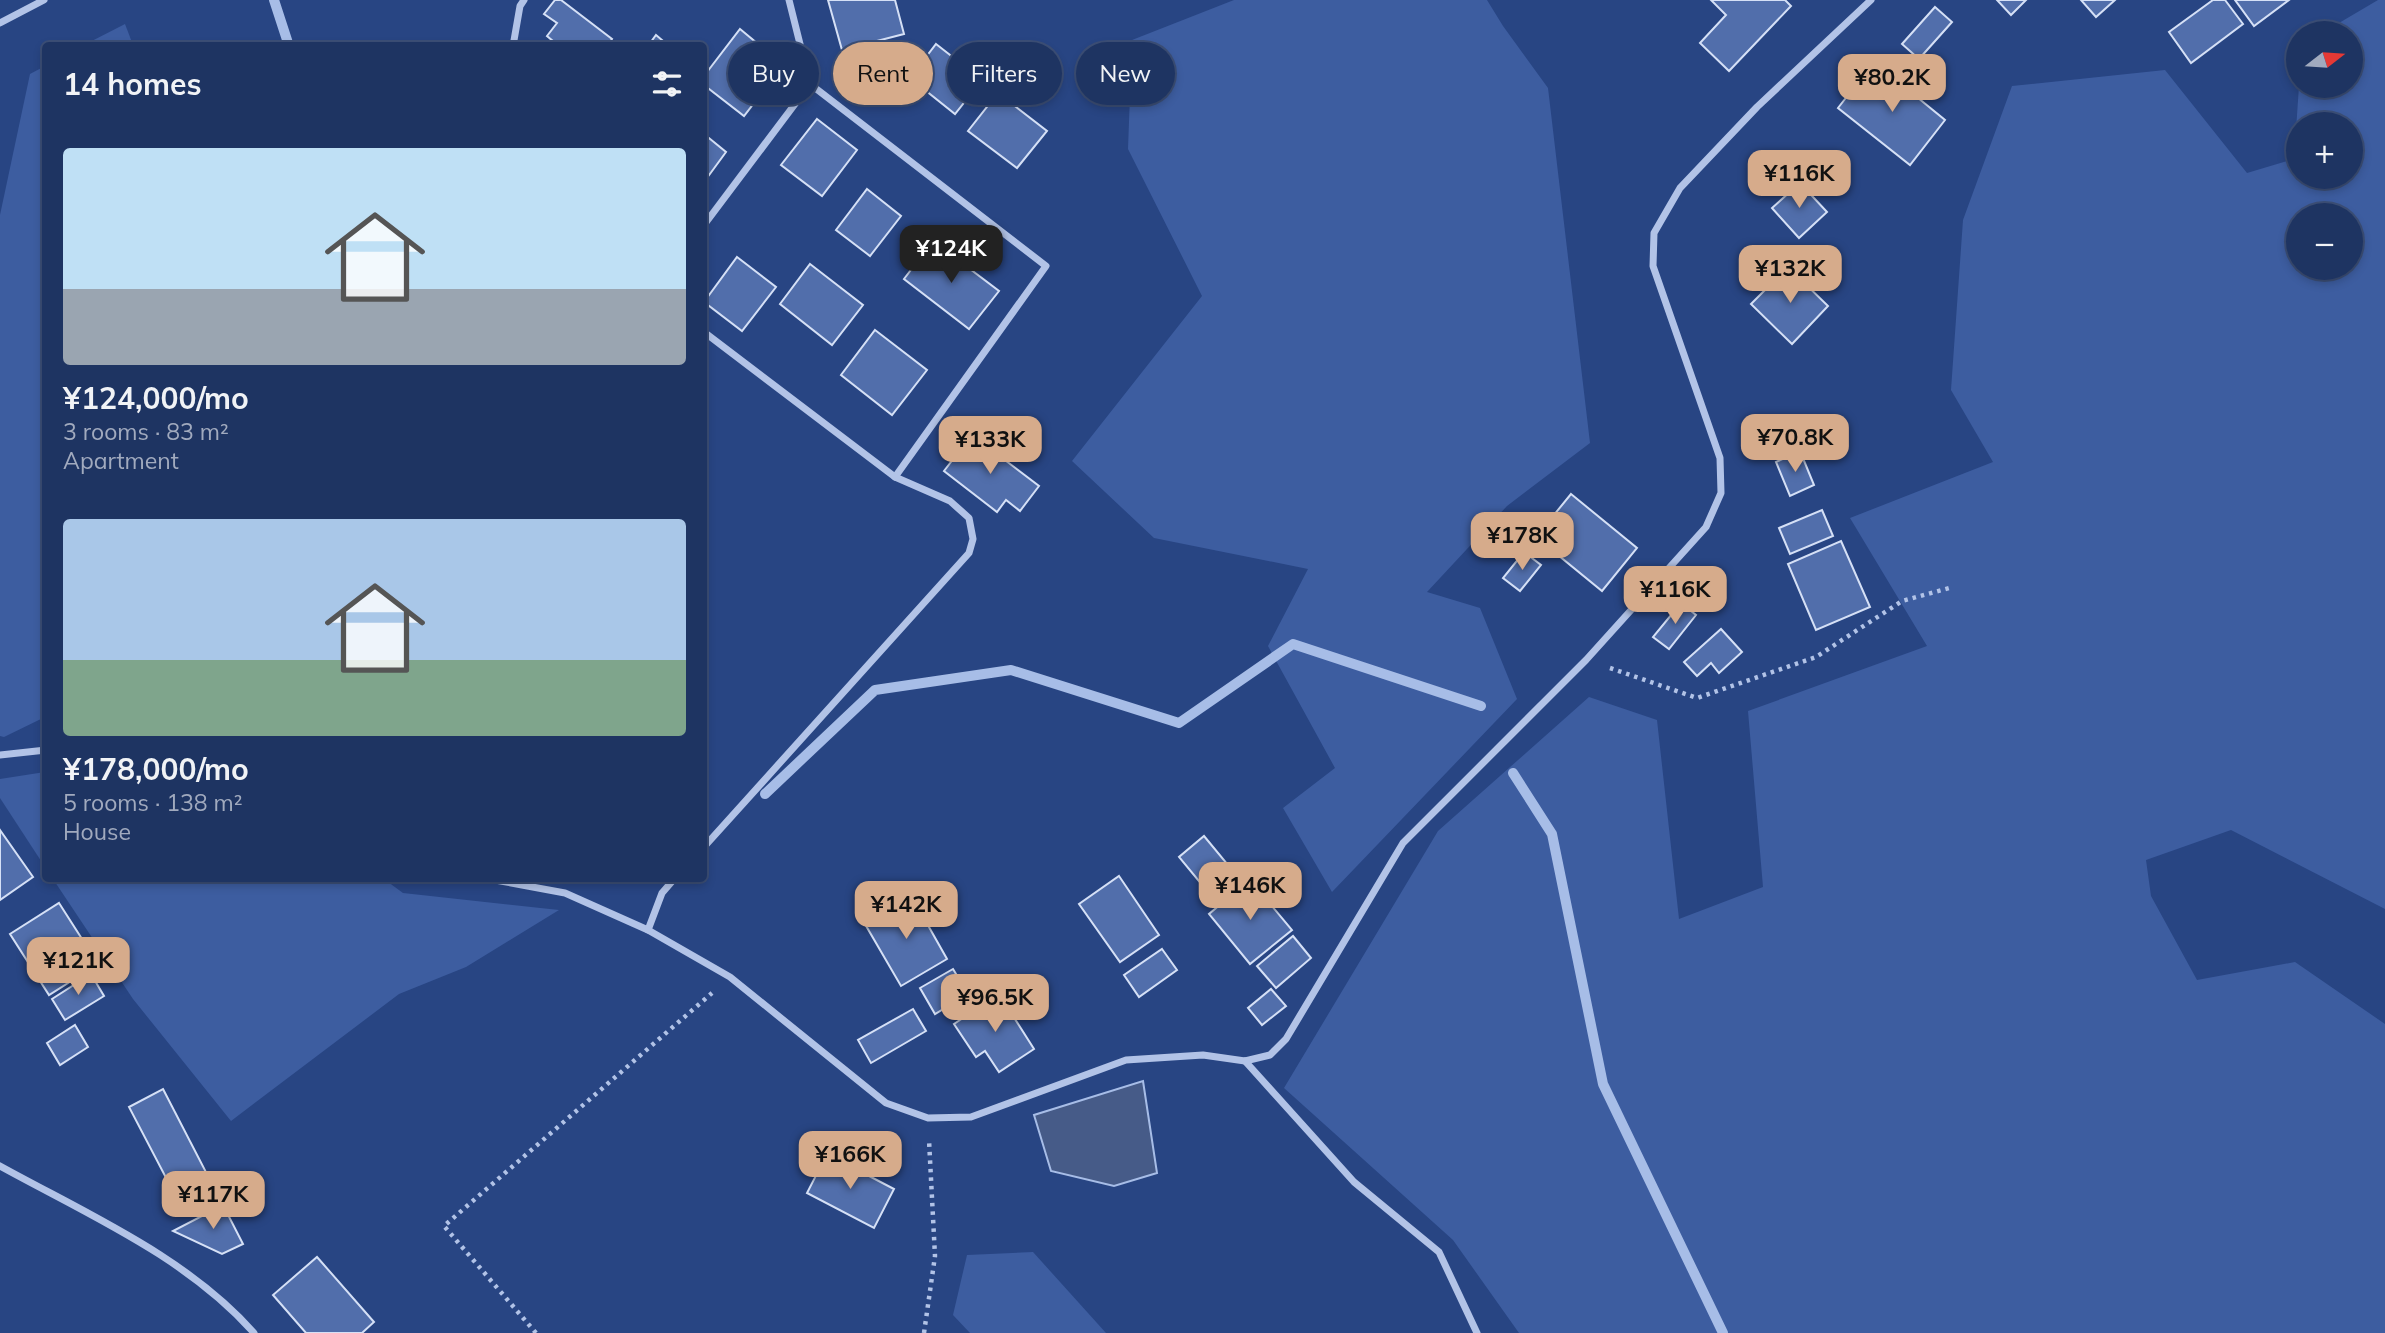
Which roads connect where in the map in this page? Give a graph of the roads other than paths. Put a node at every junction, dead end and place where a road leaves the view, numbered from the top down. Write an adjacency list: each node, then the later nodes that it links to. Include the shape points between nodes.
1 (44, 0): 5 (street)
2 (524, 0): 6 (street)
3 (789, 0): 7 (street)
4 (1871, 0): 19 (street, via 1757,107 1680,188 1654,233 1653,266 1720,458 1721,493 1706,527 1586,660 1403,843 1286,1039 1270,1055)
5 (0, 23)
6 (514, 42)
7 (800, 42)
8 (819, 91): 12 (street, via 1046,266)
9 (794, 105): 10 (street)
10 (707, 221)
11 (707, 334): 12 (street)
12 (895, 477): 15 (street, via 950,501 969,518 973,539 969,554)
13 (42, 750): 14 (street)
14 (0, 755)
15 (707, 844)
16 (506, 882): 18 (street, via 565,893)
17 (672, 882): 18 (street, via 662,893)
18 (648, 930): 19 (street, via 730,977 886,1103 928,1118 971,1117 1126,1060 1203,1055)
19 (1245, 1061): 22 (street, via 1354,1182 1438,1252)
20 (0, 1166): 21 (street, via 151,1249 231,1307)
21 (254, 1333)
22 (1477, 1333)

